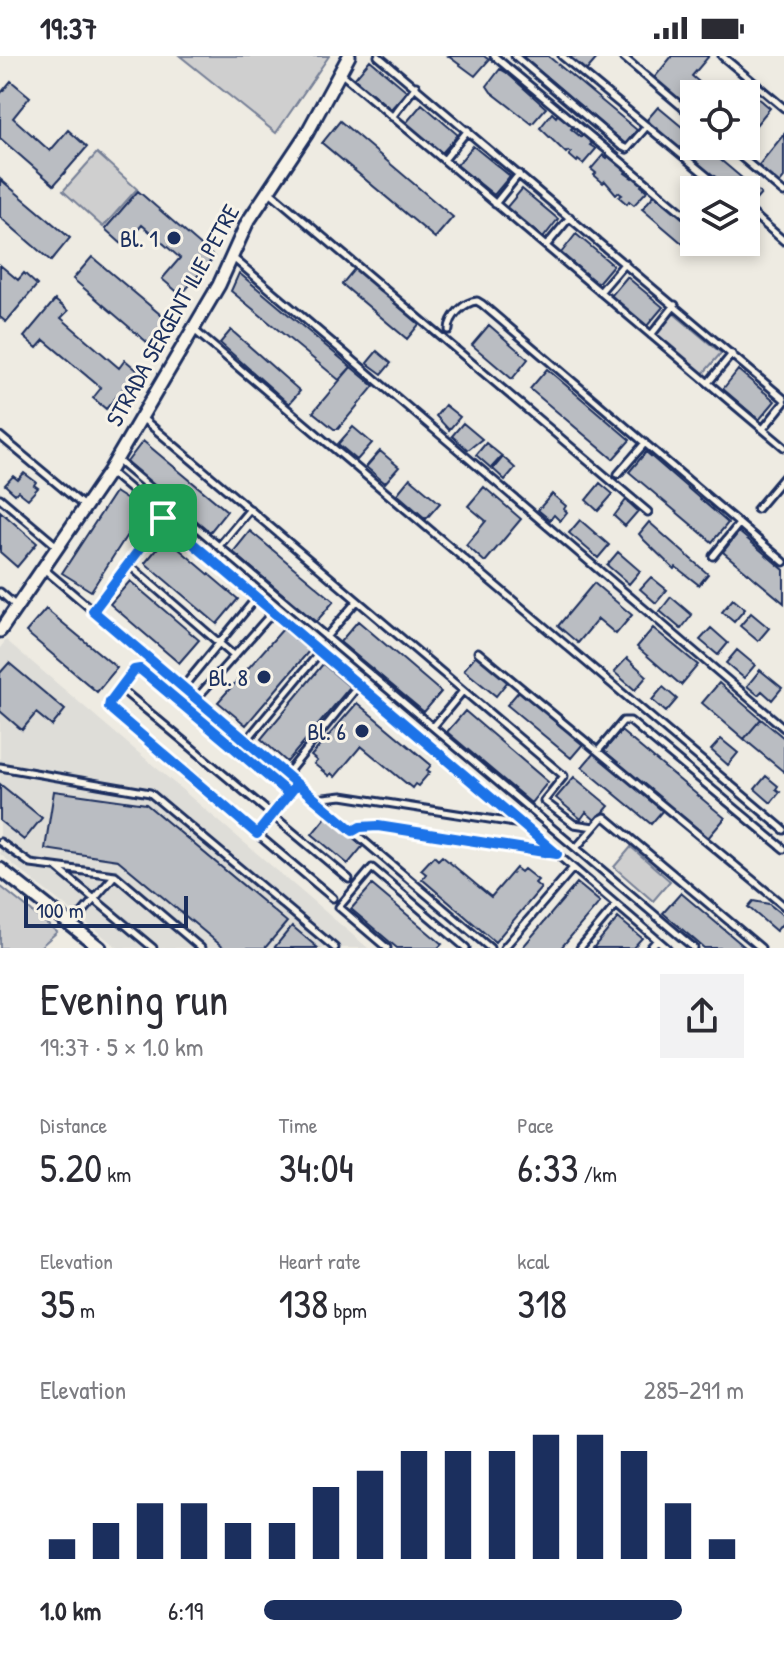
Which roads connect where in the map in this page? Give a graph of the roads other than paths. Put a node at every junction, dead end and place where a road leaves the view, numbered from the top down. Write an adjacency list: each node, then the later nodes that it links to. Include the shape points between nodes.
1 (349, 56): 8 (street, STRADA SERGENT ILIE PETRE)
2 (378, 56): 9 (lane)
3 (494, 56): 22 (lane)
4 (515, 56): 13 (lane, via 621,146 631,147)
5 (562, 56): 13 (lane)
6 (622, 56): 10 (lane)
7 (722, 56): 11 (lane)
8 (341, 73): 12 (lane); 19 (street, STRADA SERGENT ILIE PETRE)
9 (416, 86): 12 (lane); 14 (lane)
10 (680, 105)
11 (784, 108)
12 (392, 117): 15 (lane)
13 (647, 126): 18 (lane)
14 (468, 130): 15 (lane); 17 (lane)
15 (444, 160): 21 (lane)
16 (745, 160): 20 (lane)
17 (519, 174): 21 (lane); 23 (lane)
18 (707, 176)
19 (268, 190): 27 (street, STRADA SERGENT ILIE PETRE); 50 (lane)
20 (784, 193)
21 (495, 204): 26 (lane)
22 (680, 210)
23 (570, 217): 26 (lane); 28 (lane)
24 (760, 220): 25 (lane)
25 (784, 241)
26 (546, 246): 29 (lane)
27 (232, 256): 31 (street, STRADA SERGENT ILIE PETRE); 77 (lane)
28 (625, 263): 29 (lane); 30 (lane)
29 (600, 292): 33 (lane)
30 (675, 305): 33 (lane); 34 (lane)
31 (192, 329): 37 (street, STRADA SERGENT ILIE PETRE); 88 (lane)
32 (449, 330): 40 (lane, via 465,304 477,301)
33 (651, 335): 35 (lane)
34 (732, 354): 35 (lane); 36 (lane)
35 (708, 383): 38 (lane)
36 (784, 401): 38 (lane)
37 (142, 417): 42 (street, STRADA SERGENT ILIE PETRE); 48 (lane)
38 (763, 429): 41 (lane)
39 (0, 436): 47 (lane)
40 (645, 443): 44 (lane); 52 (lane)
41 (784, 447)
42 (117, 460): 43 (street, STRADA SERGENT ILIE PETRE); 53 (lane)
43 (109, 472): 47 (street, STRADA SERGENT ILIE PETRE); 51 (lane)
44 (618, 474)
45 (784, 477): 49 (lane)
46 (0, 498): 54 (lane)
47 (86, 508): 54 (street, STRADA SERGENT ILIE PETRE)
48 (250, 509): 53 (lane); 61 (lane)
49 (757, 509)
50 (648, 512)
51 (163, 518): 57 (lane); 60 (lane)
52 (739, 524): 55 (lane); 56 (lane)
53 (219, 546): 66 (lane)
54 (58, 547): 58 (street, STRADA SERGENT ILIE PETRE)
55 (713, 556)
56 (784, 562)
57 (128, 564): 63 (lane); 67 (lane)
58 (44, 569): 62 (street, STRADA SERGENT ILIE PETRE); 63 (lane)
59 (0, 592): 62 (lane)
60 (257, 597): 64 (lane); 67 (lane)
61 (357, 601): 66 (lane); 74 (lane)
62 (17, 607): 65 (street, STRADA SERGENT ILIE PETRE)
63 (93, 611): 72 (lane)
64 (273, 612): 68 (lane); 70 (lane)
65 (0, 631)
66 (326, 637): 76 (lane)
67 (220, 644): 70 (lane); 72 (lane)
68 (320, 652): 71 (lane); 78 (lane)
69 (478, 652): 79 (lane)
70 (234, 656): 75 (lane)
71 (359, 685): 81 (lane); 86 (lane)
72 (183, 687): 75 (lane)
73 (120, 688): 83 (lane, via 140,669); 85 (lane); 90 (lane, via 109,707)
74 (463, 691): 76 (lane); 87 (lane, via 564,776 544,801 574,824)
75 (196, 699): 78 (lane)
76 (433, 727): 92 (lane)
77 (784, 728)
78 (246, 741): 81 (lane)
79 (598, 751): 93 (lane, via 623,721 630,721); 103 (lane)
80 (0, 767): 110 (lane, via 150,793)
81 (286, 775): 82 (lane)
82 (297, 784): 83 (lane); 84 (lane)
83 (289, 794): 85 (lane)
84 (315, 799): 86 (lane, via 342,796); 89 (lane)
85 (273, 814): 90 (lane); 99 (lane)
86 (522, 824): 94 (lane)
87 (594, 827): 92 (lane); 118 (lane, via 605,817 611,821)
88 (784, 830)
89 (353, 831): 94 (lane, via 378,826); 112 (lane)
90 (257, 834): 100 (lane)
91 (0, 842): 95 (lane, via 24,861)
92 (576, 848): 117 (lane)
93 (784, 849)
94 (557, 854): 96 (lane)
95 (56, 867): 98 (lane); 101 (lane)
96 (573, 868): 102 (lane); 113 (lane)
97 (0, 869): 104 (street)
98 (115, 875): 101 (lane); 109 (lane)
99 (349, 879)
100 (333, 898)
101 (95, 899): 104 (lane); 108 (lane)
102 (616, 905): 105 (lane); 114 (lane)
103 (784, 906)
104 (72, 925): 106 (street)
105 (657, 940): 115 (lane); 116 (lane)
106 (92, 946)
107 (461, 947): 111 (lane, via 372,868 339,907)
108 (153, 948)
109 (201, 948)
110 (335, 948)
111 (387, 948)
112 (490, 948)
113 (504, 948)
114 (580, 948)
115 (650, 948)
116 (667, 948)
117 (694, 948)
118 (761, 948)

